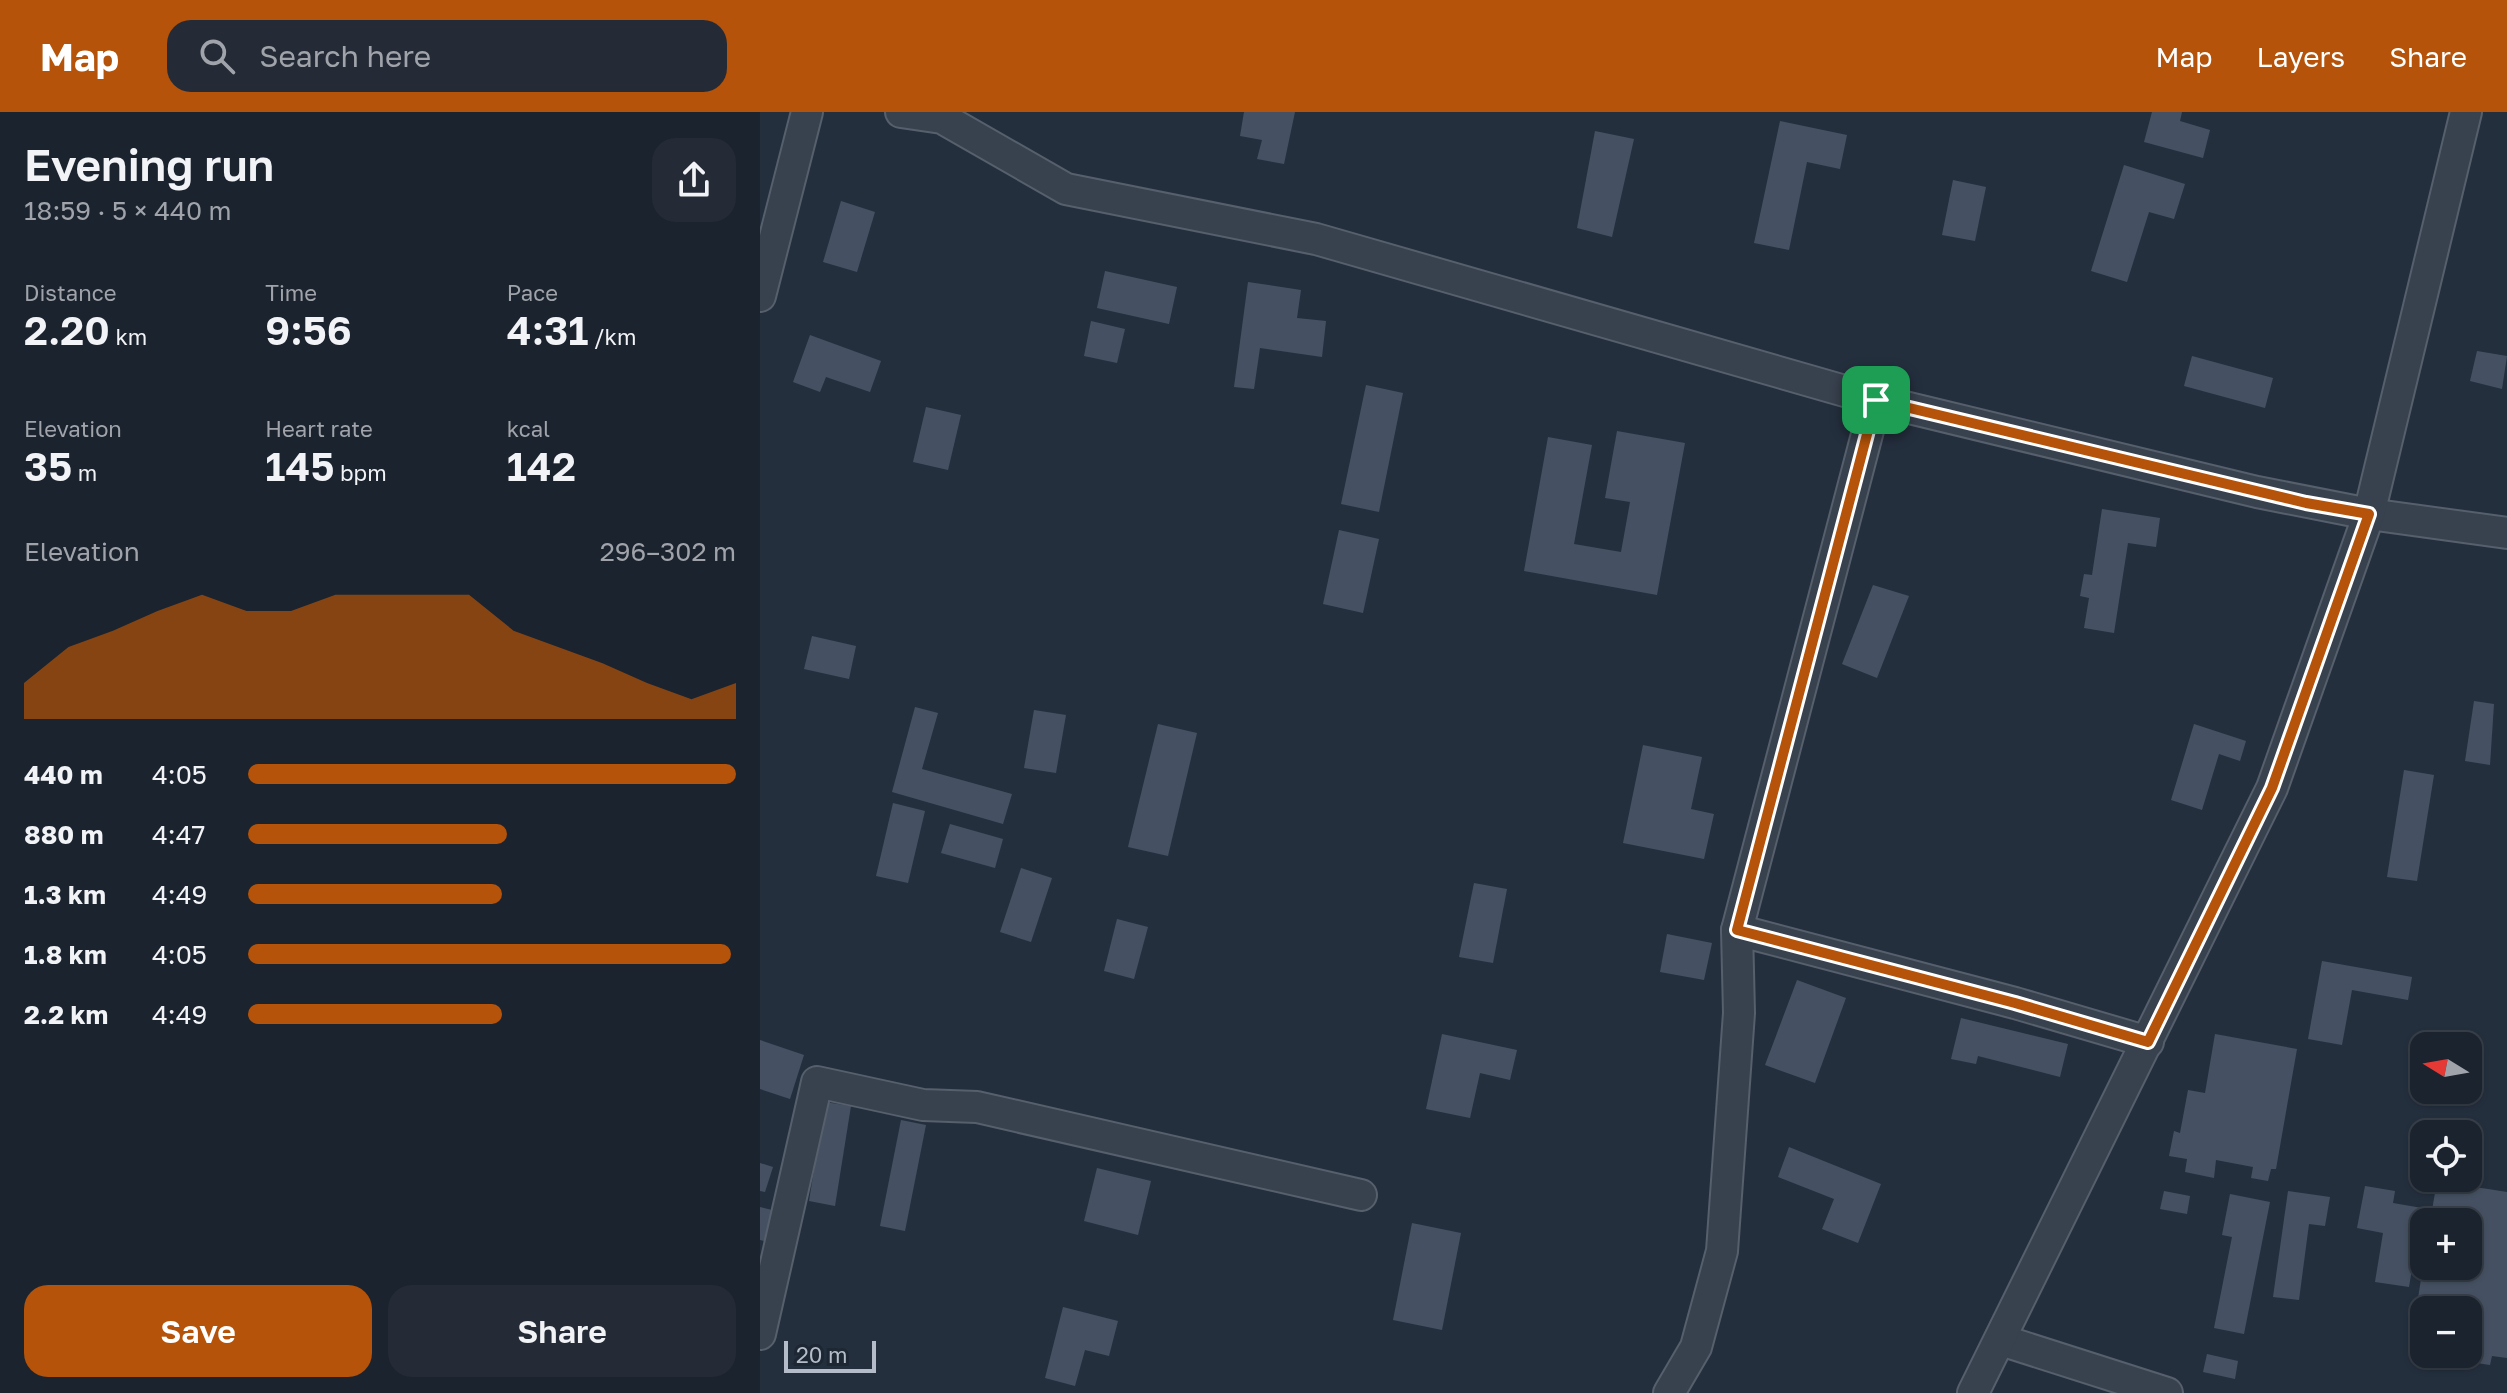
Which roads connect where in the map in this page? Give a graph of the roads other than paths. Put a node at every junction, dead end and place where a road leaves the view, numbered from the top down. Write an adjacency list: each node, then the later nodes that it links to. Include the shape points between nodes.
1 (807, 112): 4 (street)
2 (901, 112): 5 (street, via 942,118 1066,189 1316,239)
3 (2466, 112): 6 (street)
4 (760, 296)
5 (1876, 400): 6 (street, via 2293,501); 8 (street)
6 (2369, 514): 7 (street); 9 (street, via 2272,788)
7 (2507, 533)
8 (1737, 930): 9 (street); 13 (street, via 1739,1013 1722,1251 1696,1347)
9 (2148, 1042): 12 (street)
10 (1361, 1195): 11 (street, via 977,1107 923,1105 817,1082)
11 (760, 1334)
12 (2001, 1340): 14 (street); 15 (street)
13 (1669, 1393)
14 (1973, 1393)
15 (2167, 1393)

